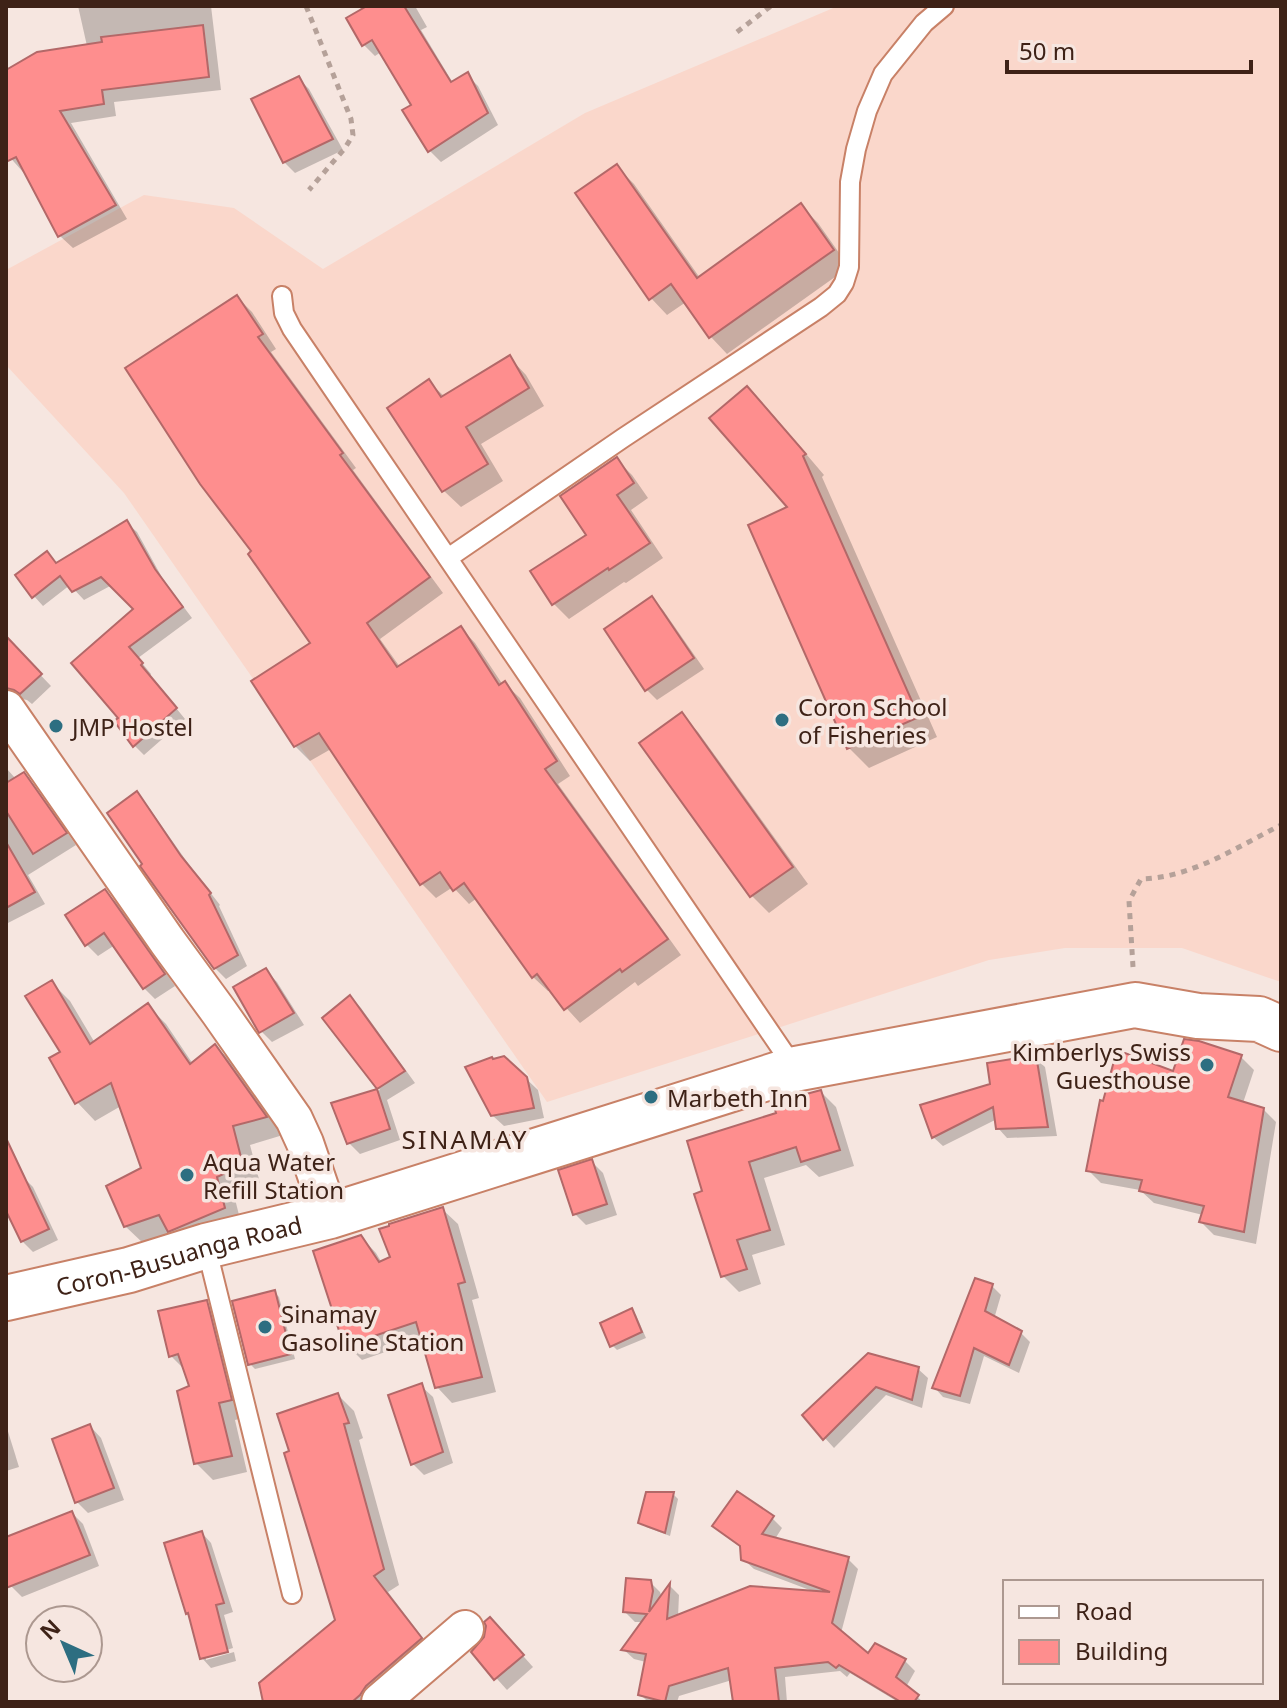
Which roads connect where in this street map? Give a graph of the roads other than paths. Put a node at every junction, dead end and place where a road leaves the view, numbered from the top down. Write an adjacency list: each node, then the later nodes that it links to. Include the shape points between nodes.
1 (944, 6): 3 (lane, via 883,74 867,111 850,182 849,267 837,294)
2 (282, 296): 3 (lane, via 292,329)
3 (448, 558): 6 (lane)
4 (6, 709): 7 (street, via 294,1119)
5 (1281, 1029): 6 (main road, Coron-Busuanga Road, via 1259,1019 1135,1005)
6 (795, 1069): 7 (main road, Coron-Busuanga Road)
7 (330, 1216): 8 (main road, Coron-Busuanga Road)
8 (206, 1246): 9 (main road, Coron-Busuanga Road); 10 (lane)
9 (6, 1298)
10 (292, 1594)
11 (465, 1629): 12 (street)
12 (380, 1702)

